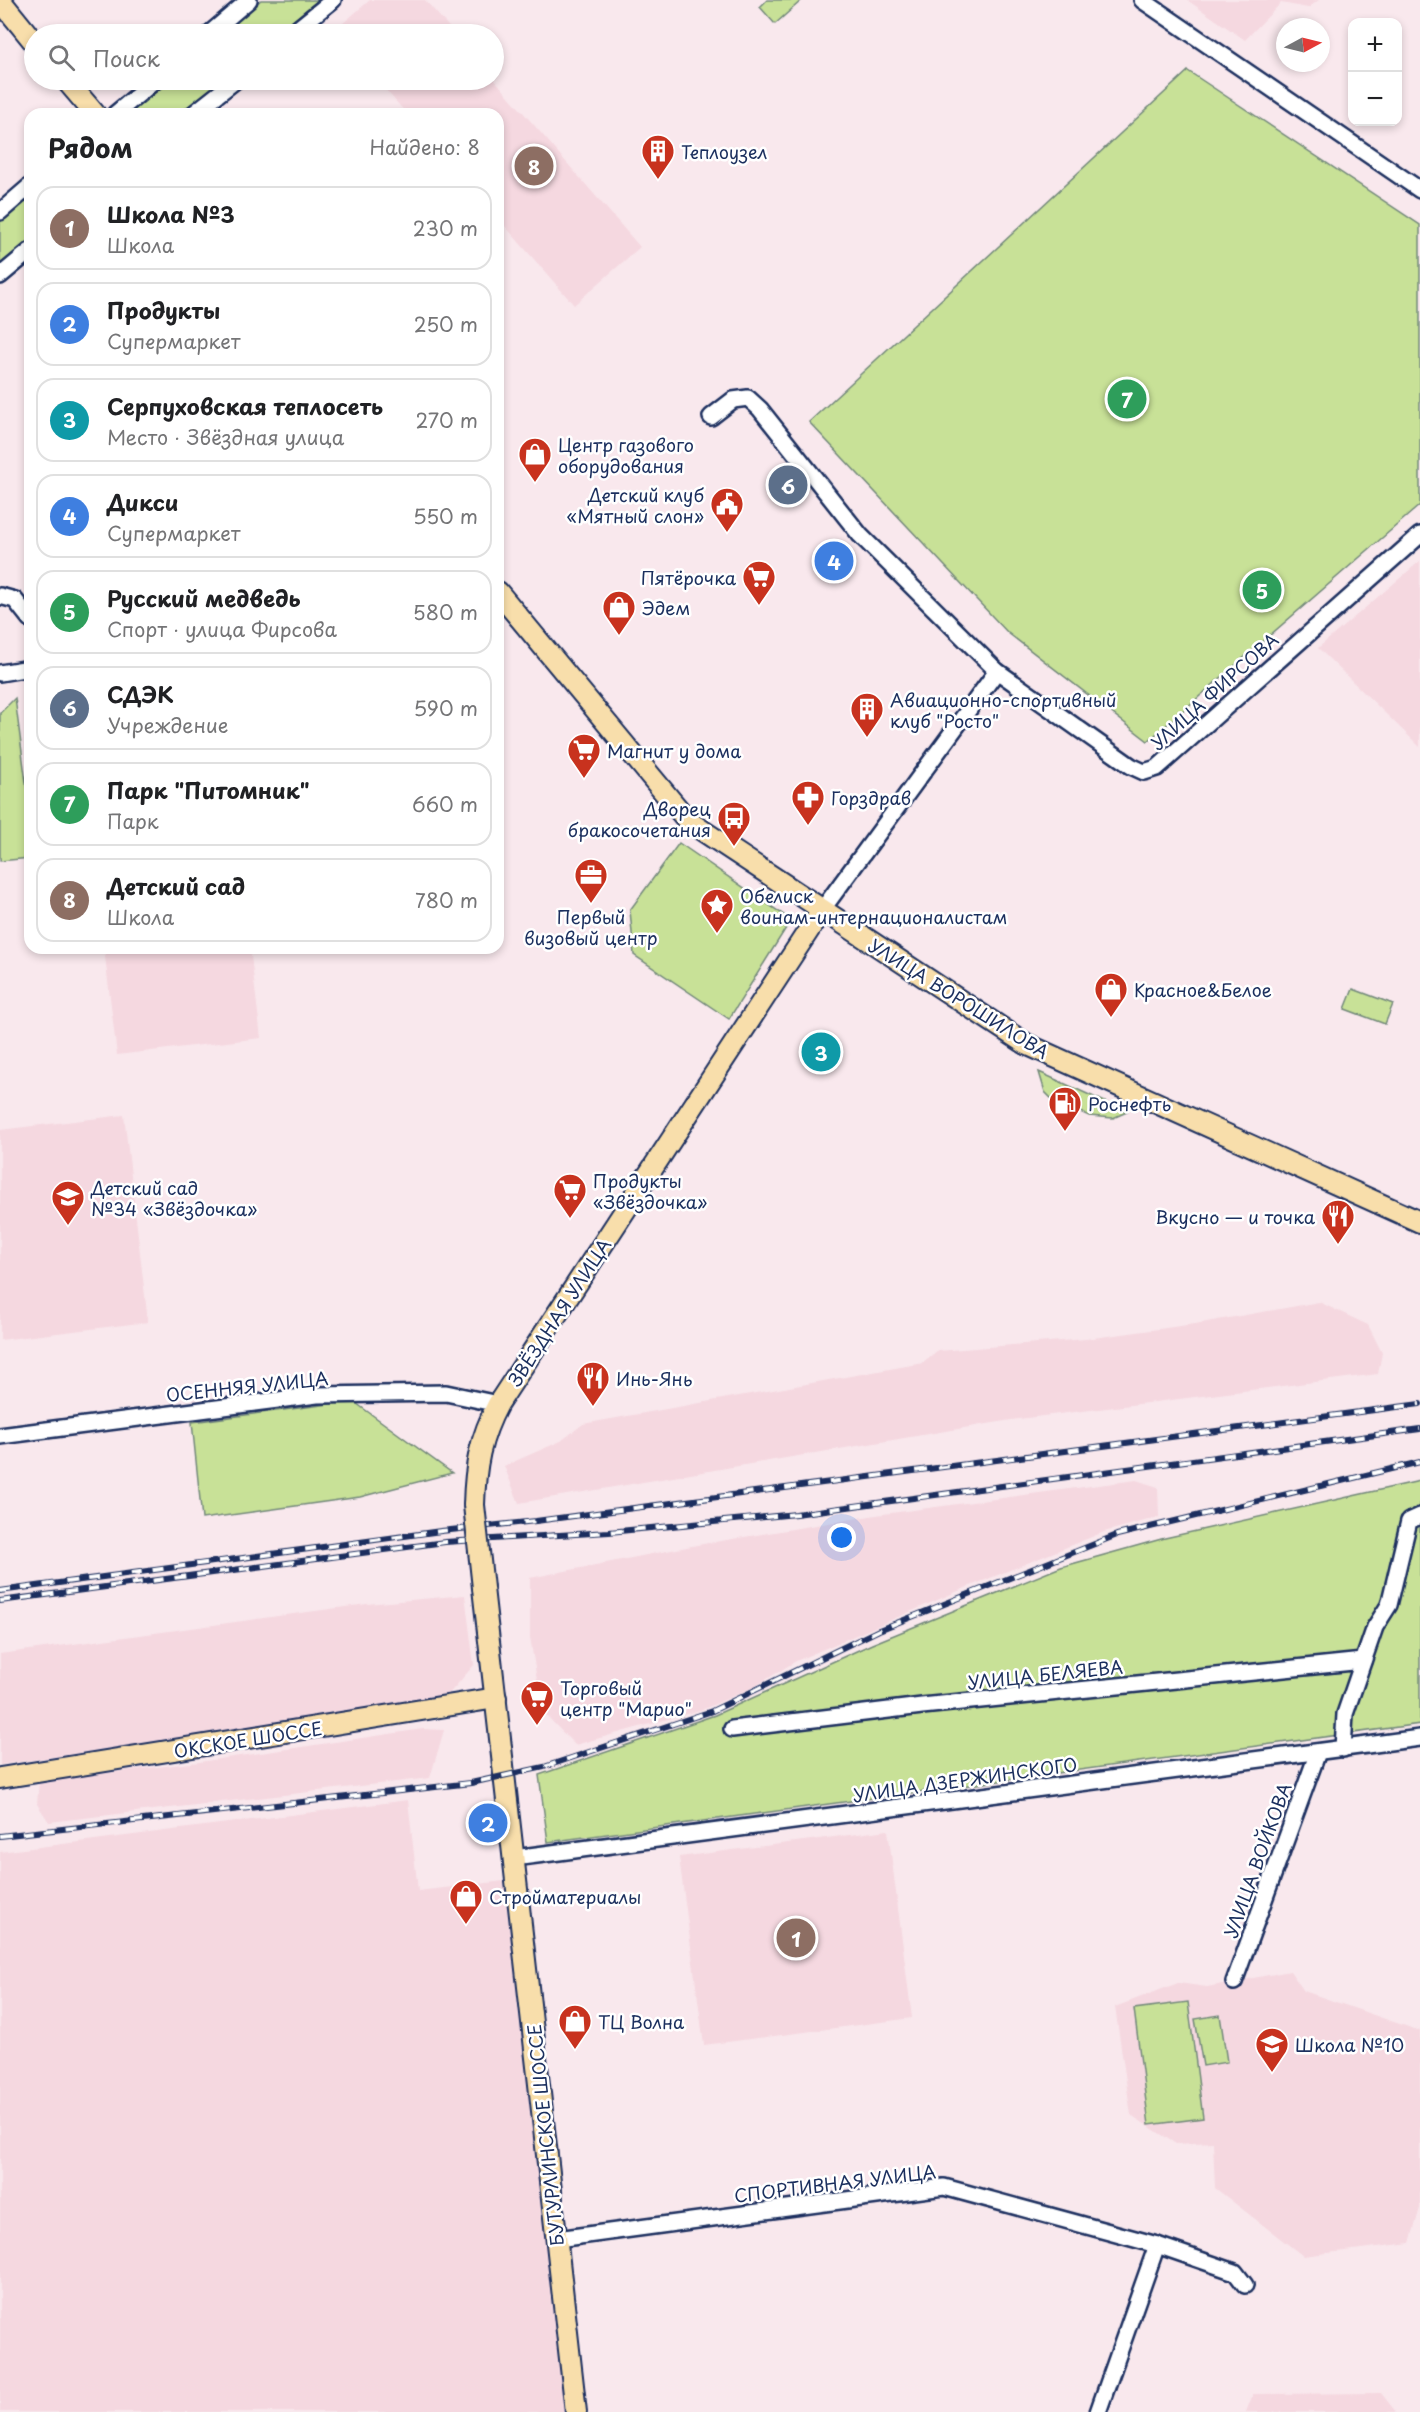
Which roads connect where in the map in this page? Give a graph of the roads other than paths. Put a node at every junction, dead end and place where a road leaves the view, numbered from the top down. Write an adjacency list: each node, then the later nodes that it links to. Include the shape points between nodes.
1 (0, 0): 7 (main road)
2 (249, 0): 5 (street)
3 (333, 0): 6 (street)
4 (1142, 0): 14 (street)
5 (221, 24)
6 (303, 24)
7 (24, 30)
8 (75, 90): 11 (main road)
9 (144, 90): 12 (street)
10 (223, 90): 13 (street)
11 (90, 108)
12 (122, 108)
13 (201, 108)
14 (1420, 190)
15 (24, 191): 16 (street)
16 (0, 212)
17 (24, 256): 18 (street)
18 (0, 276)
19 (711, 417): 25 (street, УЛИЦА ФИРСОВА, via 733,400 748,398 860,535)
20 (1420, 535): 25 (street, УЛИЦА ФИРСОВА, via 1157,768 1144,772 1131,766)
21 (0, 596): 23 (street, via 15,600)
22 (504, 599): 27 (main road, УЛИЦА ВОРОШИЛОВА, via 688,821)
23 (24, 611)
24 (24, 669): 26 (street)
25 (997, 671): 27 (street)
26 (0, 672)
27 (822, 910): 28 (main road, УЛИЦА ВОРОШИЛОВА, via 1026,1044); 29 (main road, ЗВЁЗДНАЯ УЛИЦА)
28 (1420, 1222)
29 (498, 1404): 30 (street, ОСЕННЯЯ УЛИЦА, via 446,1393 317,1395); 33 (main road, ЗВЁЗДНАЯ УЛИЦА, bridge, via 484,1430 475,1471 474,1504)
30 (0, 1436)
31 (1420, 1516): 32 (street, via 1409,1521 1389,1605 1375,1627)
32 (1363, 1661): 34 (street, УЛИЦА БЕЛЯЕВА); 36 (street, via 1345,1714)
33 (496, 1698): 38 (main road, ОКСКОЕ ШОССЕ); 39 (main road)
34 (732, 1729)
35 (1420, 1738): 36 (street, УЛИЦА ДЗЕРЖИНСКОГО)
36 (1343, 1749): 37 (street, УЛИЦА ДЗЕРЖИНСКОГО)
37 (1318, 1752): 39 (street, УЛИЦА ДЗЕРЖИНСКОГО); 40 (street, УЛИЦА ВОЙКОВА)
38 (0, 1778)
39 (514, 1858): 41 (main road, БУТУРЛИНСКОЕ ШОССЕ)
40 (1234, 1982)
41 (557, 2239): 42 (street, СПОРТИВНАЯ УЛИЦА, via 944,2187); 44 (main road, БУТУРЛИНСКОЕ ШОССЕ)
42 (1157, 2245): 43 (street, СПОРТИВНАЯ УЛИЦА, via 1235,2272); 45 (street)
43 (1245, 2285)
44 (576, 2412)
45 (1098, 2412)

